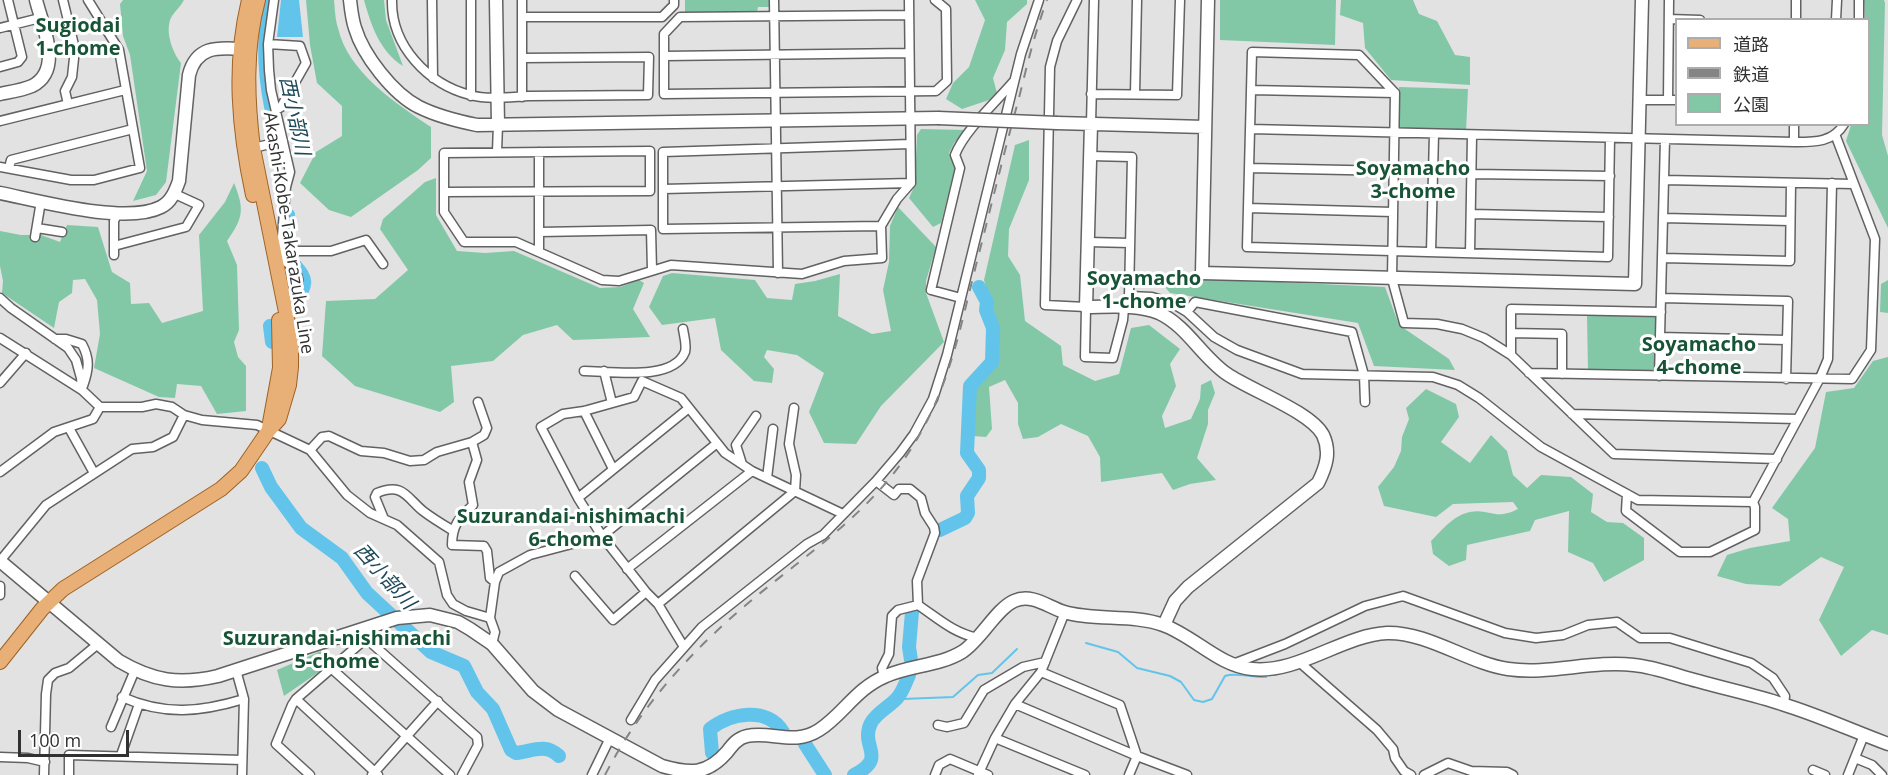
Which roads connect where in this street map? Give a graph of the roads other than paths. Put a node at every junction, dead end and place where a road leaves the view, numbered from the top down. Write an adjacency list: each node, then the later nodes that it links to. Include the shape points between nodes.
1 (8, 0): 38 (street)
2 (36, 0): 32 (street)
3 (63, 0): 63 (street, via 75,50 72,77 65,91)
4 (88, 0): 50 (street, via 119,50)
5 (249, 0): 41 (main road, Akashi-Kobe-Takarazuka Line)
6 (258, 0): 85 (main road, Akashi-Kobe-Takarazuka Line, via 249,78)
7 (274, 0): 40 (street)
8 (350, 0): 69 (street, via 354,28 386,81 416,106 441,116 477,125)
9 (392, 0): 48 (street, via 395,25 411,57)
10 (432, 0): 48 (street)
11 (471, 0): 58 (street)
12 (496, 0): 60 (street)
13 (522, 0): 31 (street)
14 (674, 0): 31 (street, via 662,17)
15 (774, 0): 29 (street)
16 (909, 0): 30 (street)
17 (935, 0): 52 (street, via 946,9 947,81 936,91)
18 (1039, 0): 49 (street)
19 (1077, 0): 136 (street, via 1057,41 1050,67 1045,305)
20 (1094, 0): 56 (street)
21 (1137, 0): 57 (street)
22 (1180, 0): 57 (street, via 1177,95)
23 (1208, 0): 72 (street)
24 (1642, 0): 61 (street)
25 (1669, 0): 36 (street)
26 (1796, 0): 33 (street)
27 (1837, 0): 34 (street)
28 (1859, 0): 35 (street)
29 (774, 15): 30 (street); 43 (street); 44 (street, via 680,17 664,34)
30 (908, 15): 42 (street)
31 (522, 17): 45 (street)
32 (40, 18): 38 (street); 55 (street, via 49,53 42,79)
33 (1796, 18)
34 (1836, 18)
35 (1859, 18)
36 (1669, 19): 37 (street); 46 (street)
37 (1675, 19)
38 (14, 24): 39 (street); 47 (street, via 22,57)
39 (0, 28)
40 (268, 44): 64 (street); 64 (street, via 300,46 306,63)
41 (241, 49): 105 (street, via 210,50 192,64 179,181); 171 (main road, Akashi-Kobe-Takarazuka Line, via 241,128 281,346 278,389)
42 (909, 53): 43 (street); 52 (street)
43 (775, 55): 44 (street); 53 (street)
44 (663, 56): 53 (street, via 664,94)
45 (522, 58): 59 (street); 59 (street, via 649,57 648,95)
46 (1672, 59): 62 (street)
47 (0, 67)
48 (433, 78): 58 (street)
49 (1014, 82): 134 (street); 134 (street, via 955,155 960,168 931,290)
50 (125, 90): 63 (street); 73 (street)
51 (1251, 90): 54 (street); 54 (street, via 1252,52 1359,55); 74 (street)
52 (910, 92): 53 (street); 65 (street)
53 (775, 93): 66 (street)
54 (1395, 93): 75 (street)
55 (0, 94)
56 (1091, 94): 57 (street); 68 (street)
57 (1135, 94)
58 (471, 96): 60 (street)
59 (522, 96): 60 (street)
60 (497, 98): 69 (street)
61 (1640, 100): 62 (street); 80 (street)
62 (1672, 100)
63 (68, 104): 67 (street)
64 (276, 110): 82 (street)
65 (911, 117): 66 (street); 68 (street, bridge); 84 (street)
66 (777, 120): 69 (street); 86 (street)
67 (0, 121)
68 (1091, 124): 72 (street); 89 (street)
69 (498, 125): 87 (street)
70 (1794, 126): 83 (street)
71 (1842, 126): 77 (street)
72 (1205, 127): 131 (street, via 1202,273)
73 (133, 129): 90 (street, via 11,160); 90 (street, via 140,168 94,180 72,180)
74 (1250, 129): 75 (street); 91 (street)
75 (1395, 132): 76 (street); 92 (street)
76 (1434, 134): 78 (street); 123 (street)
77 (1835, 135): 83 (street, via 1820,141); 99 (street)
78 (1472, 136): 79 (street); 93 (street)
79 (1610, 138): 80 (street); 94 (street)
80 (1639, 139): 81 (street); 131 (street, via 1635,284)
81 (1665, 139): 83 (street); 95 (street)
82 (283, 141): 85 (street); 126 (street, via 290,172 281,249)
83 (1794, 142)
84 (910, 144): 86 (street); 96 (street)
85 (253, 148): 126 (main road, Akashi-Kobe-Takarazuka Line)
86 (777, 149): 100 (street); 101 (street, via 663,152)
87 (497, 151): 88 (street); 102 (street, via 444,153)
88 (539, 152): 103 (street); 103 (street, via 650,151 650,190)
89 (1090, 156): 118 (street); 119 (street, via 1132,157)
90 (4, 167)
91 (1249, 168): 92 (street); 107 (street)
92 (1394, 171): 108 (street)
93 (1472, 174): 94 (street); 109 (street)
94 (1610, 176): 111 (street)
95 (1665, 180): 97 (street); 112 (street)
96 (911, 183): 100 (street); 114 (street)
97 (1791, 183): 98 (street); 113 (street)
98 (1832, 183): 99 (street); 154 (street, via 1828,359)
99 (1853, 184): 154 (street, via 1875,239 1871,350 1852,379)
100 (777, 187): 101 (street); 115 (street)
101 (663, 189): 115 (street, via 663,229)
102 (444, 192): 103 (street); 122 (street, via 444,212 464,242 516,242)
103 (539, 192): 117 (street)
104 (0, 194): 106 (street)
105 (174, 194): 110 (street, via 163,206 151,211); 120 (street, via 199,205 186,227)
106 (41, 201): 110 (street); 116 (street, via 36,233)
107 (1248, 208): 108 (street); 121 (street, via 1247,247)
108 (1393, 212): 121 (street)
109 (1471, 214): 111 (street); 124 (street)
110 (117, 215): 120 (street)
111 (1609, 217): 124 (street, via 1608,257)
112 (1664, 218): 113 (street); 127 (street)
113 (1790, 220): 127 (street, via 1790,261)
114 (881, 226): 115 (street); 130 (street, via 882,258 838,263 802,274)
115 (777, 228): 130 (street)
116 (62, 232)
117 (539, 232): 122 (street); 129 (street, via 651,230)
118 (1088, 242): 119 (street); 136 (street)
119 (1130, 243): 138 (street, via 1129,296 1152,297)
120 (114, 246): 125 (street)
121 (1392, 251): 123 (street); 131 (street)
122 (539, 252): 129 (street, via 602,280 619,280)
123 (1431, 252): 124 (street)
124 (1470, 253)
125 (114, 255)
126 (274, 255): 128 (street, via 331,251 366,240); 133 (main road, Akashi-Kobe-Takarazuka Line); 133 (street, via 285,259 298,274 298,285 291,296)
127 (1663, 258): 135 (street)
128 (383, 264)
129 (652, 270): 130 (street, via 671,265)
130 (778, 273)
131 (1392, 279): 147 (street, via 1404,323 1462,329)
132 (0, 298): 144 (street)
133 (283, 298): 171 (main road, Akashi-Kobe-Takarazuka Line, via 291,367 279,419)
134 (961, 298): 183 (street, via 933,399 914,434)
135 (1662, 298): 139 (street); 145 (street, via 1788,301)
136 (1086, 307): 137 (street); 137 (street, via 1085,357 1113,358)
137 (1124, 308): 204 (street, via 1158,313 1177,324 1227,374 1310,420 1322,433 1327,448 1326,466 1318,483 1188,587 1175,601)
138 (1187, 312): 152 (street, via 1214,337 1237,350 1302,374); 152 (street, via 1195,302 1352,332)
139 (1661, 312): 141 (street, via 1511,309); 142 (street)
140 (683, 329): 148 (street, via 685,352 665,370)
141 (1511, 333): 147 (street); 151 (street, via 1562,334)
142 (1660, 337): 145 (street); 153 (street)
143 (0, 338): 146 (street)
144 (55, 339): 157 (street, via 76,360); 157 (street, via 82,344 89,357)
145 (1787, 340): 155 (street)
146 (26, 353): 156 (street); 157 (street)
147 (1510, 355): 150 (street)
148 (604, 371): 149 (street); 160 (street)
149 (584, 372)
150 (1530, 373): 151 (street); 165 (street)
151 (1562, 374): 153 (street)
152 (1364, 375): 159 (street); 185 (street, via 1433,377 1458,385 1541,447)
153 (1659, 376): 155 (street)
154 (1820, 378): 155 (street); 168 (street)
155 (1786, 379)
156 (0, 383)
157 (82, 390): 161 (street)
158 (478, 402): 172 (street, via 487,428 484,435)
159 (1365, 402)
160 (612, 403): 162 (street, via 634,397 642,381 681,399); 164 (street)
161 (100, 407): 166 (street, via 156,404 172,406); 169 (street, via 93,419)
162 (689, 408): 173 (street); 178 (street)
163 (794, 408): 184 (street, via 789,444 796,475)
164 (584, 411): 178 (street); 186 (street, via 563,414 541,427)
165 (1572, 414): 168 (street); 176 (street, via 1614,454)
166 (184, 415): 171 (street, via 257,424); 181 (street, via 173,437 153,447 132,449)
167 (756, 416): 174 (street)
168 (1798, 419): 176 (street)
169 (69, 428): 180 (street, via 54,432); 181 (street)
170 (773, 429): 182 (street)
171 (269, 430): 175 (street); 199 (main road, Akashi-Kobe-Takarazuka Line, via 241,471 221,489)
172 (472, 442): 175 (street, via 410,462 384,453 361,451 329,435); 190 (street, via 477,460 469,482 473,505)
173 (717, 445): 174 (street); 177 (street); 191 (street)
174 (736, 446): 177 (street)
175 (310, 450): 189 (street, via 347,495 369,513)
176 (1777, 459): 187 (street)
177 (742, 464): 179 (street)
178 (613, 470): 186 (street)
179 (752, 471): 182 (street); 193 (street)
180 (0, 472)
181 (94, 472): 192 (street, via 46,505)
182 (767, 478): 184 (street)
183 (876, 482): 188 (street); 201 (street, via 894,495 900,489 910,489 921,498 934,527 917,581)
184 (795, 491): 188 (street); 200 (street)
185 (1627, 494): 187 (street, via 1638,500); 187 (street, via 1626,511 1680,552 1710,552 1755,530)
186 (578, 498): 191 (street)
187 (1753, 502)
188 (843, 514): 210 (street, via 823,535 702,627)
189 (384, 519): 190 (street, via 375,497 386,489 407,493 421,509); 203 (street, via 397,525 439,562 453,604)
190 (452, 530): 195 (street, via 452,545 484,546 490,578)
191 (602, 536): 193 (street); 195 (street, via 530,555 499,572)
192 (0, 561): 199 (street)
193 (627, 569): 197 (street)
194 (575, 576): 197 (street, via 614,620)
195 (495, 582): 203 (street)
196 (0, 586): 198 (street)
197 (646, 592): 200 (street)
198 (0, 595)
199 (49, 601): 208 (street); 212 (main road, Akashi-Kobe-Takarazuka Line)
200 (658, 604): 210 (street)
201 (918, 605): 206 (street, via 948,628); 219 (street, via 898,610 892,616 889,654 882,668)
202 (1065, 612): 204 (street); 206 (street, via 1042,601 1014,601); 213 (street)
203 (490, 618): 209 (street, via 495,632)
204 (1164, 625): 214 (street)
205 (351, 632): 207 (street); 209 (street, via 397,618 430,615 458,622); 217 (street)
206 (977, 638): 219 (street, via 963,651 945,659)
207 (362, 642): 215 (street); 223 (street, via 369,641)
208 (98, 644): 216 (street); 240 (street, via 48,680)
209 (492, 644): 232 (street, via 533,691 558,710)
210 (684, 647): 227 (street, via 655,680)
211 (1298, 661): 214 (street, via 1253,669); 226 (street, via 1363,638 1405,634 1506,669 1545,671 1607,663 1637,665); 258 (street, via 1377,730 1404,771)
212 (0, 662)
213 (1045, 662): 218 (street); 228 (street, via 1023,667 984,690 964,723)
214 (1233, 663): 226 (street, via 1285,644 1365,606 1402,596 1505,633 1536,638 1617,622 1640,638 1670,638 1751,663 1773,678 1785,696)
215 (332, 669): 222 (street); 231 (street)
216 (135, 670): 217 (street, via 161,680 196,681); 220 (street)
217 (236, 670): 221 (street)
218 (1041, 672): 225 (street); 236 (street, via 1120,705)
219 (884, 676): 242 (street, via 864,688 820,729 805,736 739,738)
220 (122, 697): 224 (street); 229 (street)
221 (244, 699): 224 (street, via 188,711); 239 (street)
222 (296, 699): 244 (street); 250 (street, via 276,744)
223 (438, 701): 231 (street); 252 (street, via 477,737 478,745)
224 (139, 704): 235 (street)
225 (1014, 704): 233 (street); 236 (street)
226 (1784, 704): 230 (street)
227 (631, 720)
228 (938, 725)
229 (111, 728)
230 (1864, 735): 234 (street); 238 (street)
231 (406, 736): 244 (street); 251 (street)
232 (610, 738): 243 (street); 253 (street)
233 (995, 738): 245 (street); 255 (street)
234 (1888, 744)
235 (122, 755): 239 (street); 248 (street, via 69,755)
236 (1137, 756): 256 (street); 257 (street)
237 (0, 757): 240 (street)
238 (1855, 758): 246 (street, via 1872,765); 262 (street)
239 (242, 760): 249 (street)
240 (45, 762): 247 (street)
241 (1813, 770): 261 (street)
242 (711, 772): 243 (street)
243 (678, 773)
244 (375, 774)
245 (982, 774): 254 (street, via 950,759 939,765)
246 (1879, 774)
247 (44, 775)
248 (69, 775)
249 (242, 775)
250 (310, 775)
251 (450, 775)
252 (462, 775)
253 (592, 775)
254 (935, 775)
255 (1085, 775)
256 (1129, 775)
257 (1187, 775)
258 (1411, 775)
259 (1424, 775): 260 (street, via 1448,763 1471,771)
260 (1513, 775)
261 (1825, 775)
262 (1848, 775)

